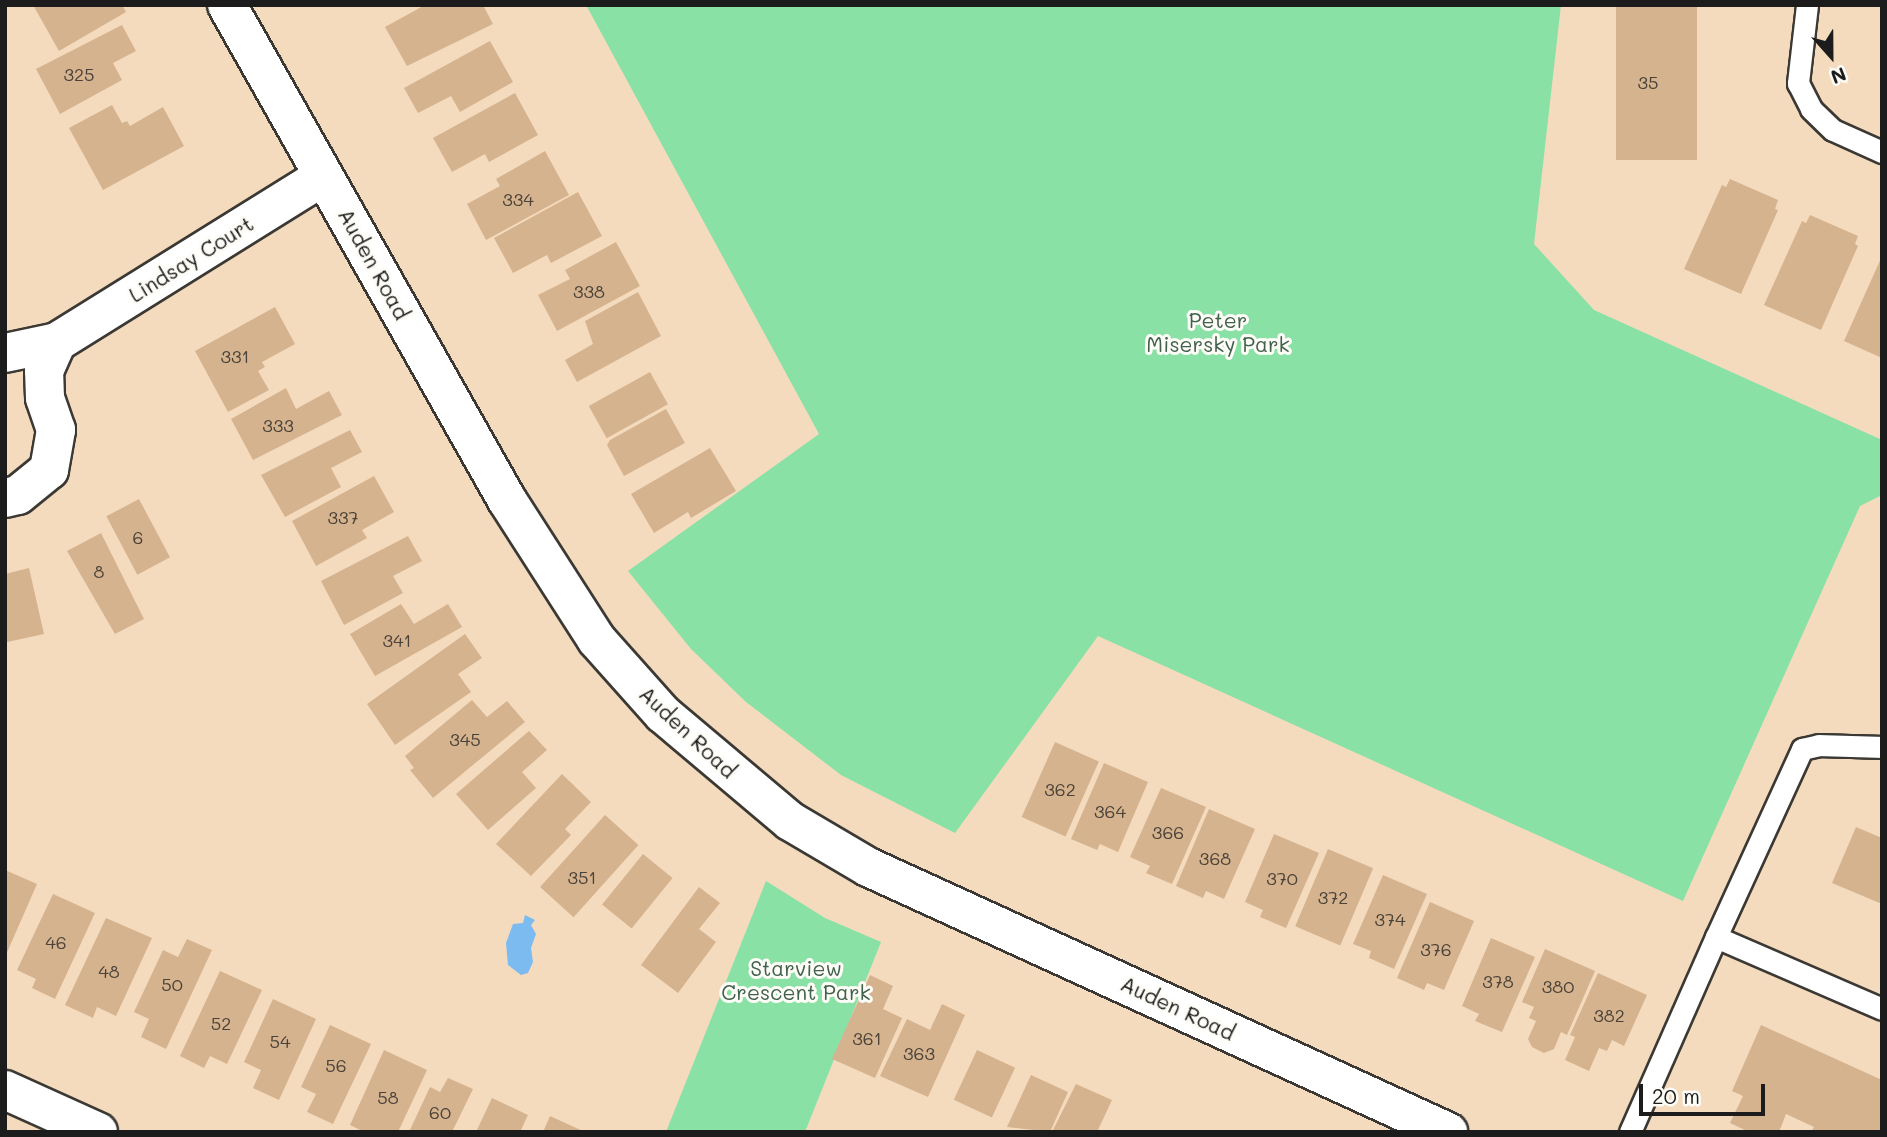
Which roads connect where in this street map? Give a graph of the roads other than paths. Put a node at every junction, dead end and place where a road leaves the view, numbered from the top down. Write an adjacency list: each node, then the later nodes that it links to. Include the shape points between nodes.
1 (227, 5): 4 (street, Auden Road)
2 (1807, 5): 3 (lane, via 1798,83 1811,110 1833,130)
3 (1882, 152)
4 (324, 176): 5 (street, Lindsay Court); 13 (street, Auden Road, via 506,500 597,640 663,714 790,821 868,867)
5 (57, 342): 6 (street, Lindsay Court); 7 (street, via 44,371 55,430 49,470 18,495)
6 (5, 353)
7 (5, 498)
8 (1882, 747): 9 (lane, via 1819,745 1802,749)
9 (1716, 937): 10 (lane); 14 (lane)
10 (1882, 1009)
11 (5, 1090): 12 (street)
12 (97, 1132)
13 (1448, 1132)
14 (1630, 1132)

